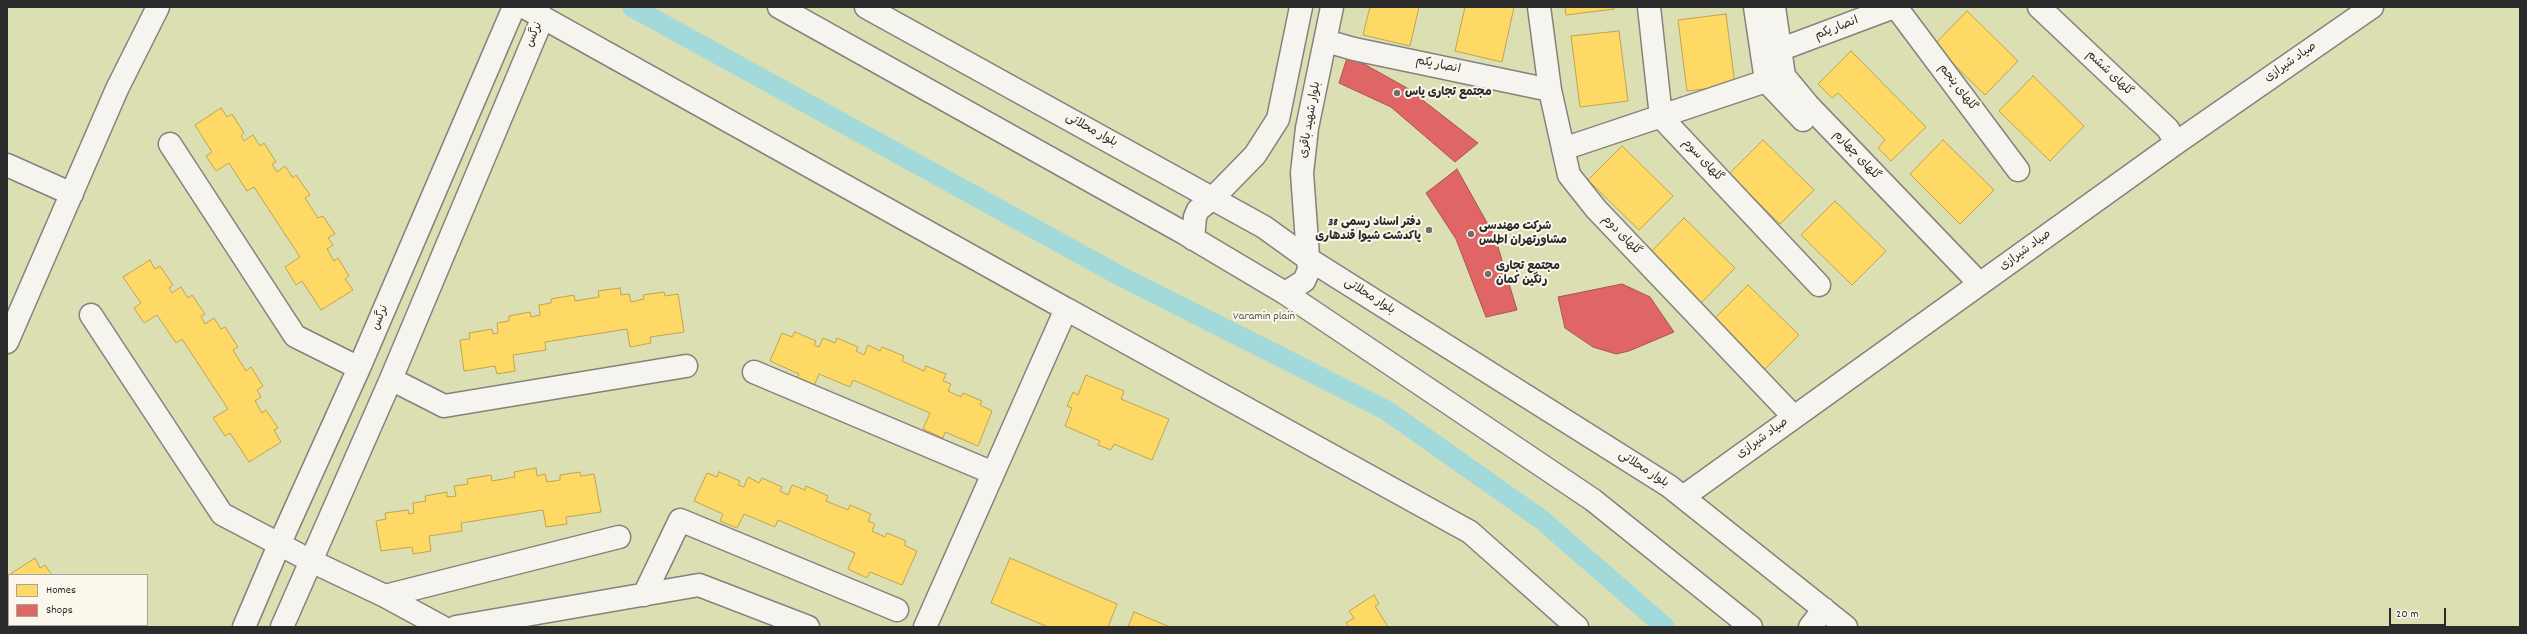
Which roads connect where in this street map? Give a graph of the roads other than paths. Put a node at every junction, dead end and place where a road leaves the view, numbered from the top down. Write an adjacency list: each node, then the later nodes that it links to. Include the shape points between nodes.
1 (158, 7): 25 (street, via 118,89)
2 (514, 7): 37 (street, نرگس)
3 (779, 7): 28 (street)
4 (866, 7): 26 (street, بلوار محلاتی)
5 (1302, 7): 26 (street, via 1278,119 1255,155)
6 (1332, 7): 15 (street, بلوار شهید باقری)
7 (1539, 7): 18 (street, گلهای دوم)
8 (1649, 7): 19 (street)
9 (1755, 7): 17 (street)
10 (1774, 7): 16 (street, گلهای چهارم)
11 (1895, 7): 16 (street, انصار یکم); 24 (street, گلهای پنجم)
12 (2039, 7): 21 (street, گلهای ششم, via 2168,129)
13 (2372, 7): 21 (street, صیاد شیرازی)
14 (533, 12): 33 (street); 39 (street, نرگس)
15 (1326, 40): 18 (street, انصار یکم, via 1354,49); 29 (street, بلوار شهید باقری, via 1307,128 1302,173)
16 (1779, 50): 30 (street, گلهای چهارم, via 1784,76 1808,105)
17 (1766, 81): 19 (street); 27 (street)
18 (1550, 90): 22 (street, گلهای دوم)
19 (1661, 117): 22 (street); 31 (street, گلهای سوم)
20 (170, 144): 37 (street, via 296,336)
21 (2176, 144): 30 (street, صیاد شیرازی)
22 (1563, 149): 40 (street, گلهای دوم, via 1569,175 1596,209)
23 (7, 165): 25 (street)
24 (2018, 170)
25 (72, 194): 35 (street)
26 (1213, 198): 28 (street, via 1198,210 1195,217); 29 (street, بلوار محلاتی, via 1264,227)
27 (1911, 236)
28 (1194, 239): 32 (street)
29 (1307, 258): 32 (street, بلوار شهید باقری, via 1309,270 1304,281); 42 (street, بلوار محلاتی)
30 (1980, 284): 40 (street, صیاد شیرازی)
31 (1819, 285)
32 (1285, 293): 58 (street, via 1593,500)
33 (1066, 309): 41 (street); 57 (street, via 1470,532)
34 (91, 315): 44 (street, via 222,514)
35 (7, 342)
36 (686, 366): 39 (street, via 444,406)
37 (359, 368): 44 (street, نرگس)
38 (754, 372): 41 (street)
39 (391, 380): 45 (street, نرگس)
40 (1794, 417): 42 (street, صیاد شیرازی)
41 (993, 473): 56 (street)
42 (1683, 497): 48 (street, بلوار محلاتی)
43 (619, 537): 47 (street)
44 (279, 545): 45 (street); 51 (street, نرگس)
45 (311, 561): 47 (street); 52 (street, نرگس)
46 (644, 594): 49 (street, via 680,520); 50 (street); 55 (street, via 699,585)
47 (385, 596): 53 (street)
48 (1824, 609): 59 (street); 60 (street, بلوار محلاتی)
49 (897, 610)
50 (542, 620): 54 (street)
51 (244, 627)
52 (282, 627)
53 (442, 627)
54 (456, 627)
55 (808, 627)
56 (925, 627)
57 (1577, 627)
58 (1751, 627)
59 (1810, 627)
60 (1846, 627)

